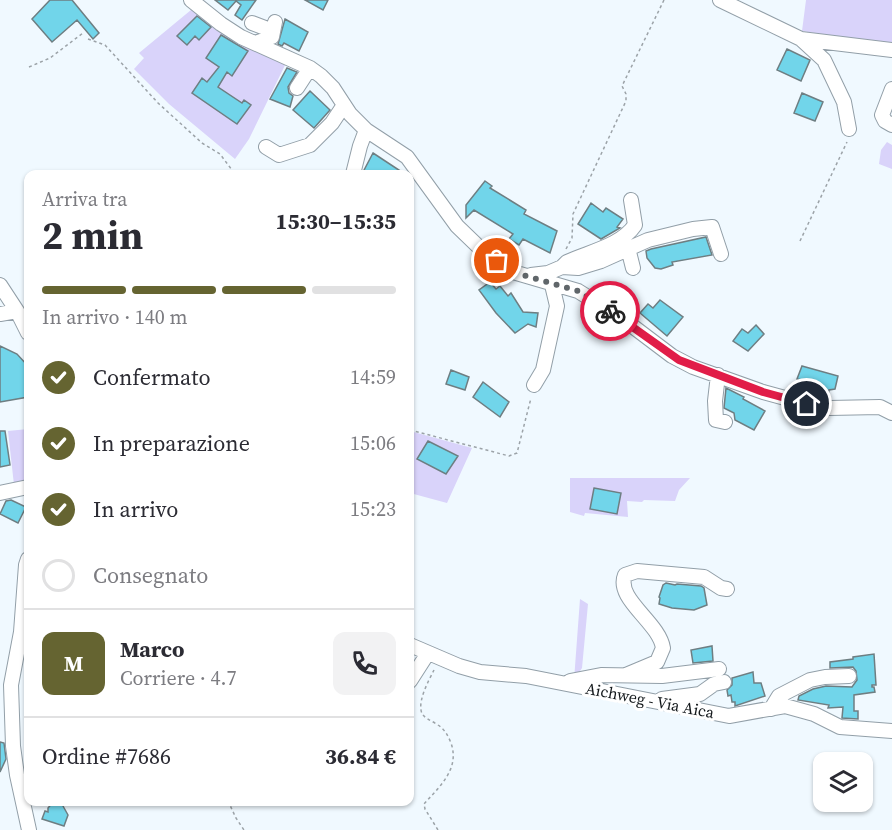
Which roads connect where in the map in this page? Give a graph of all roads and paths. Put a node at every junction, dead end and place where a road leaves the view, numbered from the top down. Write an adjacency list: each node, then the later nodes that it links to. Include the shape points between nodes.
1 (191, 0): 8 (street, via 221,24)
2 (664, 0): 26 (path, via 622,86 626,101 573,214 572,238)
3 (720, 0): 7 (street)
4 (252, 23): 8 (street, via 263,29 274,26 272,37)
5 (82, 33): 10 (path, via 50,58)
6 (88, 39): 19 (path, via 105,45 158,103 220,154)
7 (801, 39): 9 (street); 16 (street, via 824,60 844,102)
8 (255, 43): 11 (street)
9 (892, 50)
10 (28, 67)
11 (310, 68): 12 (street); 14 (street, via 333,88)
12 (297, 88)
13 (892, 89): 15 (street, via 882,115)
14 (344, 105): 17 (street); 18 (street, via 310,145 279,155)
15 (892, 125)
16 (849, 129): 22 (path)
17 (366, 130): 20 (street); 27 (street, via 407,157 457,226 485,253)
18 (266, 147)
19 (232, 170)
20 (354, 170)
21 (632, 200): 26 (street, via 635,225 631,231)
22 (800, 241)
23 (628, 248): 24 (street, via 669,233 712,227); 25 (street); 26 (street, via 578,268)
24 (721, 254)
25 (633, 268)
26 (557, 269): 27 (street)
27 (523, 275): 29 (street)
28 (0, 285): 30 (street)
29 (552, 285): 33 (street, via 578,291 672,356); 34 (street, via 557,306 543,370)
30 (17, 311): 31 (street); 32 (street)
31 (0, 314)
32 (24, 325)
33 (718, 375): 35 (street, via 807,404 829,408 880,407); 36 (street, via 716,420)
34 (534, 385): 37 (path, via 517,453 508,456)
35 (892, 413)
36 (725, 422)
37 (414, 431)
38 (24, 489): 39 (street)
39 (0, 493)
40 (727, 589): 45 (street, via 704,577 633,570 625,575 623,588 627,596 657,632 663,648 657,662)
41 (24, 592): 53 (street, via 11,685 13,746)
42 (414, 647): 43 (street, Aichweg - Via Aica)
43 (434, 656): 47 (street); 48 (street, Aichweg - Via Aica, via 480,672); 58 (path, via 421,712 447,734 454,761 441,785 424,804)
44 (719, 669): 45 (street, via 662,676)
45 (626, 675): 48 (street)
46 (849, 676): 51 (street, via 810,680 779,696)
47 (414, 677)
48 (559, 683): 50 (street, Aichweg - Via Aica)
49 (725, 687): 50 (street, via 714,684 700,694)
50 (658, 702): 51 (street, Aichweg - Via Aica, via 729,716)
51 (771, 709): 52 (street, Aichweg - Via Aica, via 785,706 840,727)
52 (892, 731)
53 (24, 794)
54 (26, 806): 56 (street)
55 (230, 806): 57 (path)
56 (28, 830)
57 (244, 830)
58 (438, 830)

